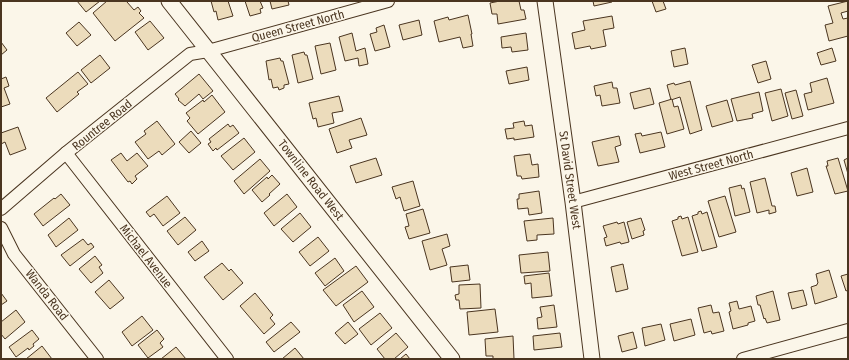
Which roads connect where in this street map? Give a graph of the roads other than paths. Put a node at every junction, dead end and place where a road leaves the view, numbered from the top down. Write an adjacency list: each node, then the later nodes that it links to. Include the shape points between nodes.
1 (169, 1): 4 (street, Townline Road West)
2 (388, 1): 4 (street, Queen Street North)
3 (545, 1): 7 (street, St David Street West)
4 (208, 51): 6 (street, Rountree Road, via 190,54); 14 (street, Townline Road West)
5 (848, 128): 7 (street, West Street North)
6 (66, 154): 8 (street, Rountree Road); 13 (street, Michael Avenue)
7 (573, 202): 15 (street, St David Street West)
8 (1, 210)
9 (1, 228): 12 (street, Wanda Road, via 14,254)
10 (848, 330): 11 (street)
11 (774, 355): 16 (street)
12 (97, 359)
13 (227, 359)
14 (452, 359)
15 (592, 359)
16 (743, 359)

